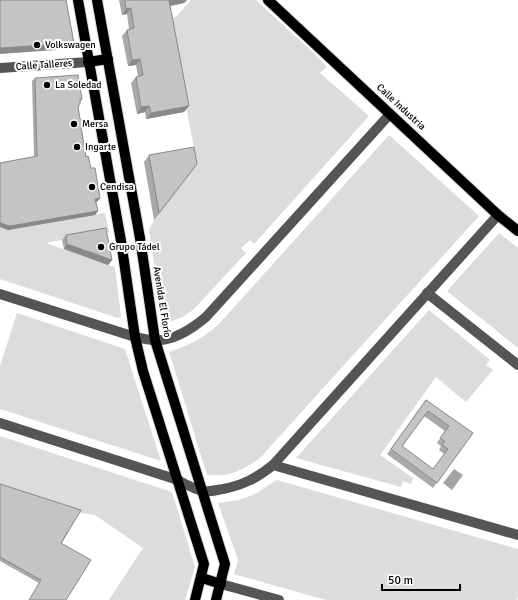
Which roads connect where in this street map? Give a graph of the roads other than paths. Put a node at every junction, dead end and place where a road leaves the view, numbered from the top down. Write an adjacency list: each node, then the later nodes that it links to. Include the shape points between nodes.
1 (78, 0): 5 (main road)
2 (98, 0): 4 (main road, Avenida El Florío)
3 (268, 0): 7 (main road, Calle Industria)
4 (108, 59): 5 (main road); 13 (main road, Avenida El Florío, via 140,238)
5 (88, 62): 6 (street, Calle Talleres); 12 (main road, via 121,241)
6 (0, 68)
7 (390, 114): 8 (main road, Calle Industria); 13 (street, via 206,318 185,332)
8 (498, 215): 9 (main road, Calle Industria); 10 (street)
9 (518, 231)
10 (427, 293): 14 (street); 16 (street)
11 (0, 294): 12 (street)
12 (135, 337): 13 (street); 17 (main road, via 143,372)
13 (155, 340): 18 (main road, Avenida El Florío)
14 (518, 365)
15 (0, 423): 17 (street)
16 (273, 465): 18 (street, via 249,482 209,492); 19 (street)
17 (178, 480): 18 (street); 20 (main road, via 204,564)
18 (202, 491): 21 (main road, Avenida El Florío, via 225,564)
19 (518, 535)
20 (202, 578): 21 (main road); 22 (main road)
21 (221, 584): 23 (main road, Avenida El Florío); 24 (street)
22 (195, 600)
23 (216, 600)
24 (279, 600)

